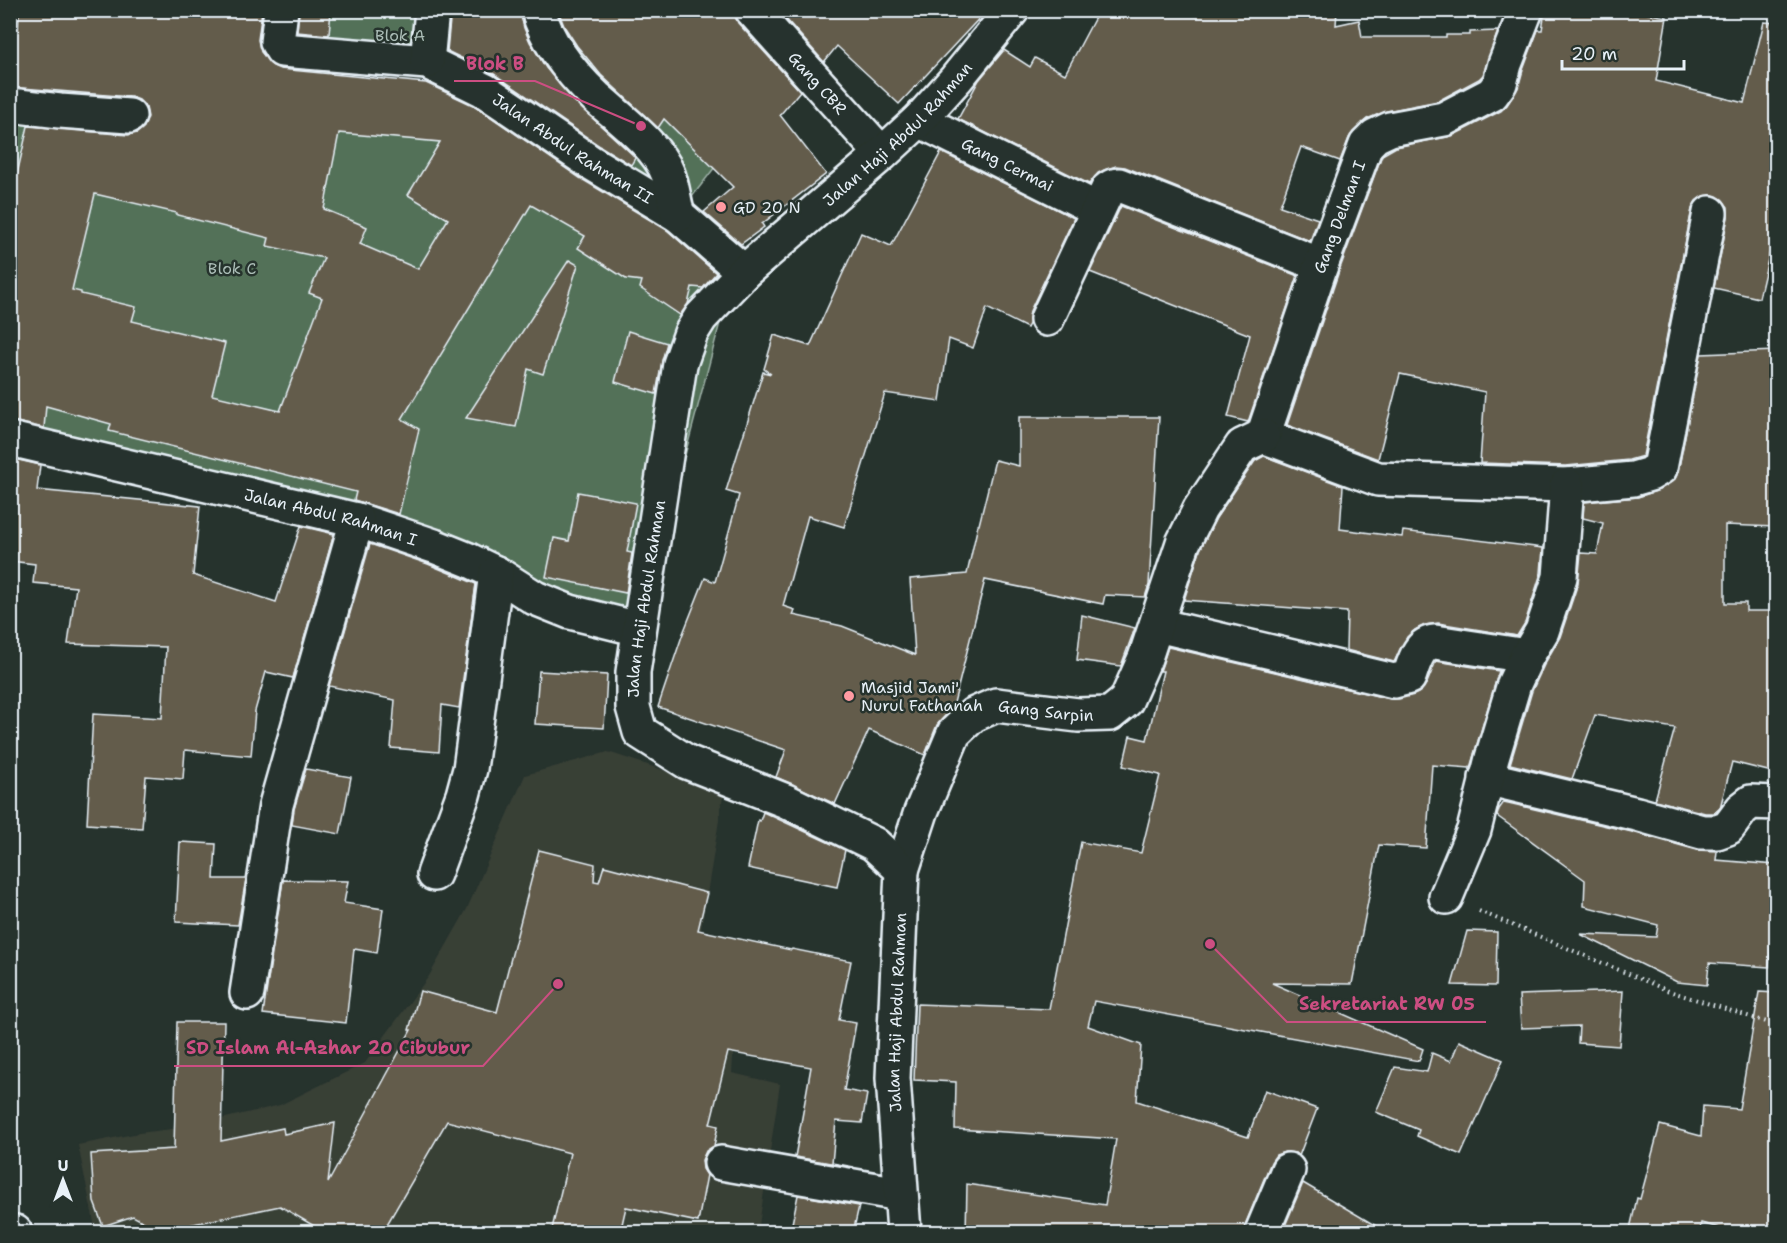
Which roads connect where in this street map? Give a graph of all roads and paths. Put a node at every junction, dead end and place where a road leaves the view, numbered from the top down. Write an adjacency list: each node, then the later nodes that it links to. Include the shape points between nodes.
1 (281, 10): 7 (street, Jalan Abdul Rahman II, via 277,42 282,50)
2 (432, 10): 7 (street)
3 (538, 10): 14 (street, via 542,25 567,66 656,155 668,173)
4 (752, 10): 11 (street, Gang CBR)
5 (1012, 10): 10 (street, Jalan Haji Abdul Rahman)
6 (1526, 10): 15 (street, Gang Delman I, via 1500,83 1492,94 1444,119 1390,129 1366,146)
7 (427, 62): 14 (street, Jalan Abdul Rahman II, via 484,90 590,162)
8 (10, 105): 9 (street)
9 (129, 116)
10 (919, 120): 11 (street, Jalan Haji Abdul Rahman); 12 (street, Gang Cermai)
11 (882, 154): 16 (street, Jalan Haji Abdul Rahman)
12 (1097, 209): 15 (street, via 1108,189 1119,185); 17 (street)
13 (1710, 213): 20 (street, via 1660,468 1633,479)
14 (678, 215): 16 (street, Jalan Abdul Rahman II)
15 (1321, 265): 18 (street, Gang Delman I)
16 (744, 272): 24 (street, Jalan Haji Abdul Rahman, via 701,317 680,364)
17 (1047, 319)
18 (1263, 436): 20 (street, via 1378,478); 23 (street, Gang Sarpin, via 1242,446 1200,509 1183,543)
19 (10, 439): 21 (street, Jalan Abdul Rahman I)
20 (1567, 485): 25 (street, via 1560,577 1542,631)
21 (357, 520): 22 (street, Jalan Abdul Rahman I, via 434,546); 31 (street, via 276,805)
22 (496, 573): 24 (street, Jalan Abdul Rahman I, via 535,598 570,612); 29 (street, via 470,769)
23 (1157, 625): 25 (street, via 1394,681 1408,677 1428,642); 28 (street, Gang Sarpin, via 1126,701 1110,714 1078,715 996,705 973,715 954,733)
24 (639, 629): 28 (street, Jalan Haji Abdul Rahman, via 633,707 640,732 687,762 786,801 874,844)
25 (1527, 656): 26 (street, via 1514,684)
26 (1486, 778): 27 (street, via 1702,832 1728,828 1751,802); 30 (street, via 1474,830)
27 (1776, 803)
28 (902, 870): 35 (street, Jalan Haji Abdul Rahman, via 893,1078)
29 (435, 874)
30 (1446, 897): 32 (path, via 1669,991)
31 (247, 993)
32 (1776, 1025)
33 (721, 1163): 35 (street)
34 (1288, 1170): 39 (street)
35 (900, 1194): 38 (street, Jalan Haji Abdul Rahman)
36 (10, 1231): 37 (street)
37 (15, 1233)
38 (904, 1233)
39 (1262, 1233)

